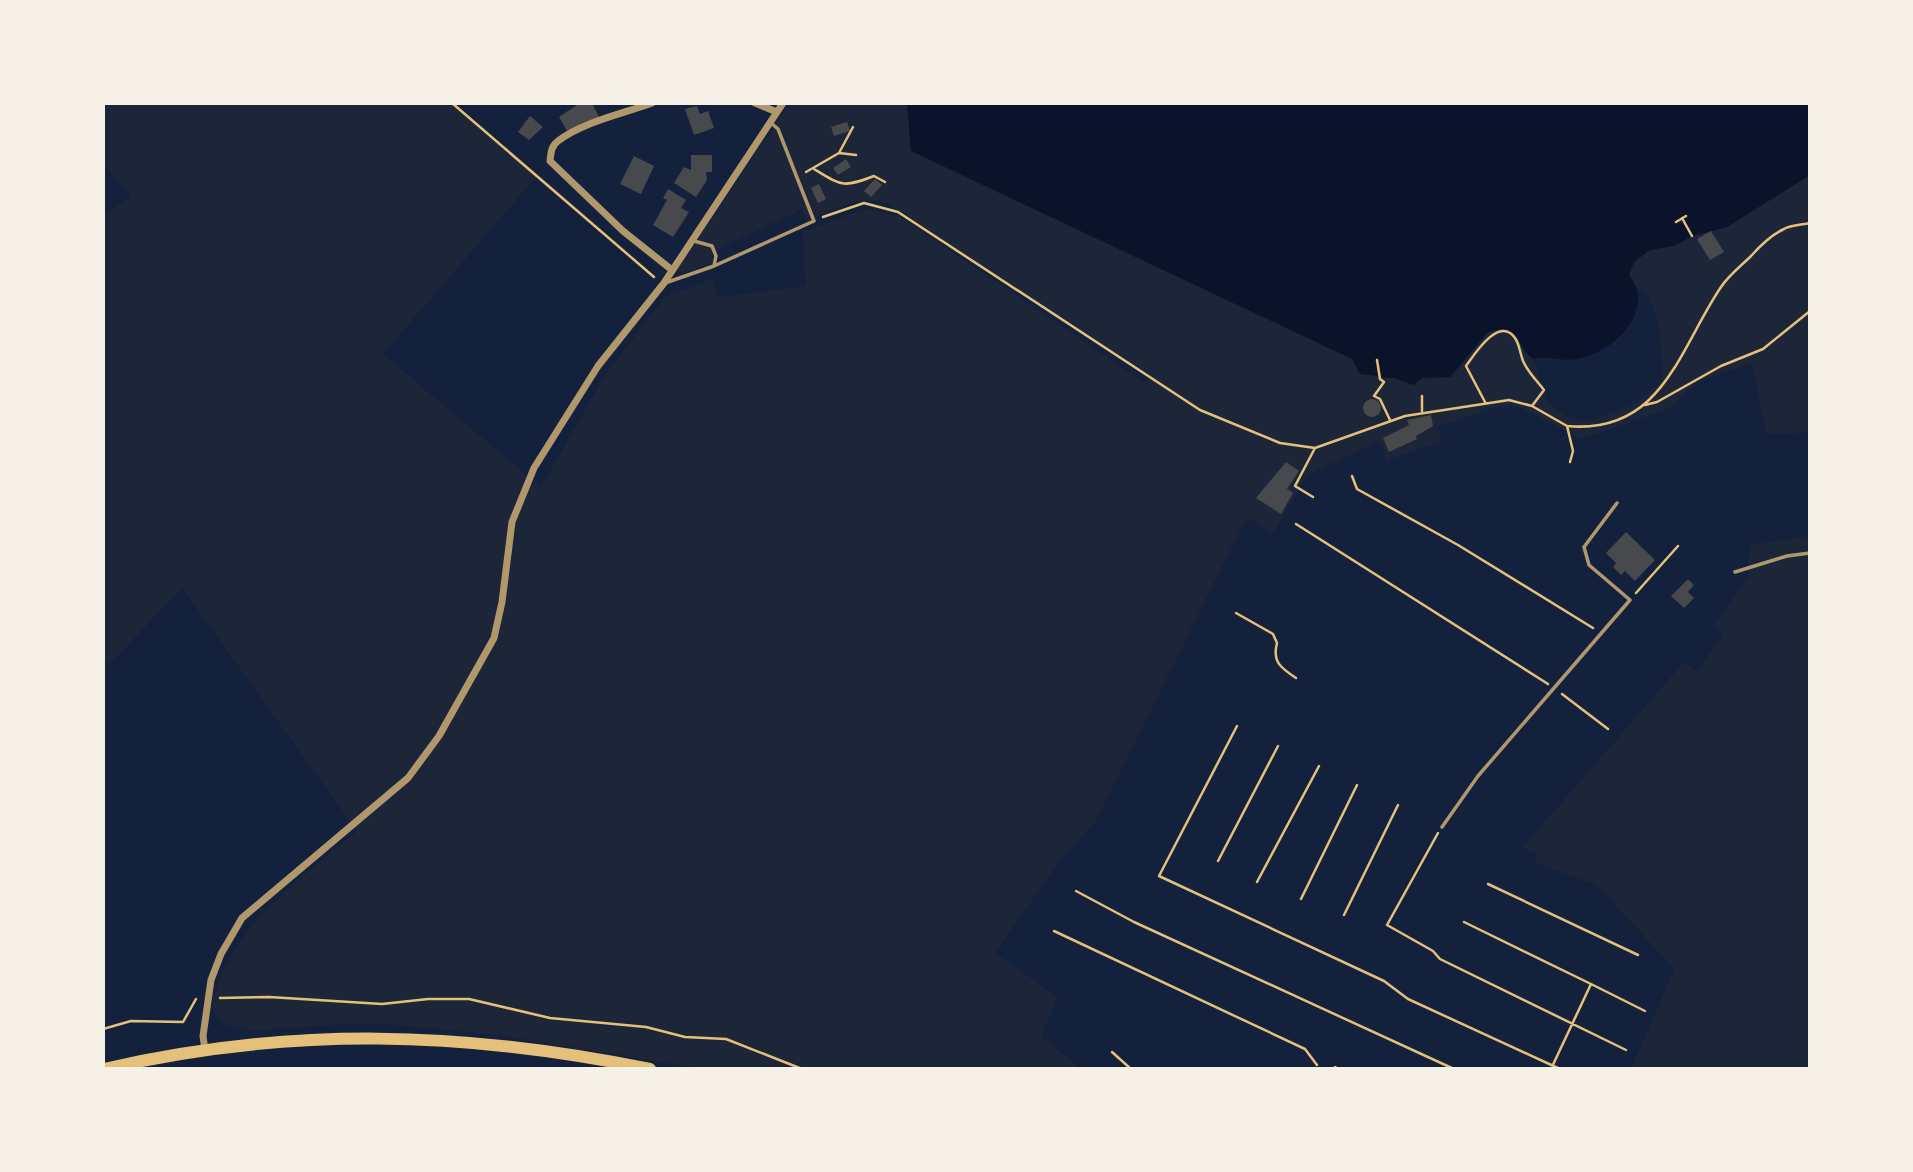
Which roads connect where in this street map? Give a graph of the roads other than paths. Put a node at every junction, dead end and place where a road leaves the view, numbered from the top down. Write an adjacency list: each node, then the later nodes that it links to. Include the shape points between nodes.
1 (652, 103): 8 (street, via 557,141 550,161 623,231)
2 (755, 103): 4 (street)
3 (783, 103): 4 (street)
4 (777, 112): 5 (street)
5 (770, 122): 6 (street); 7 (lane, via 778,129 814,221)
6 (691, 240): 7 (lane, via 712,246); 8 (street)
7 (714, 266): 9 (lane)
8 (672, 270): 9 (street)
9 (664, 284): 14 (street, via 598,366 534,468 512,522 494,638 439,736 408,778 242,918 221,954 207,999)
10 (1617, 503): 13 (lane, via 1584,547 1584,558 1630,600 1478,776)
11 (1810, 553): 12 (lane)
12 (1735, 572)
13 (1442, 827)
14 (205, 1050): 15 (main road); 16 (main road, via 303,1038 398,1037 498,1043)
15 (105, 1069)
16 (650, 1069)

